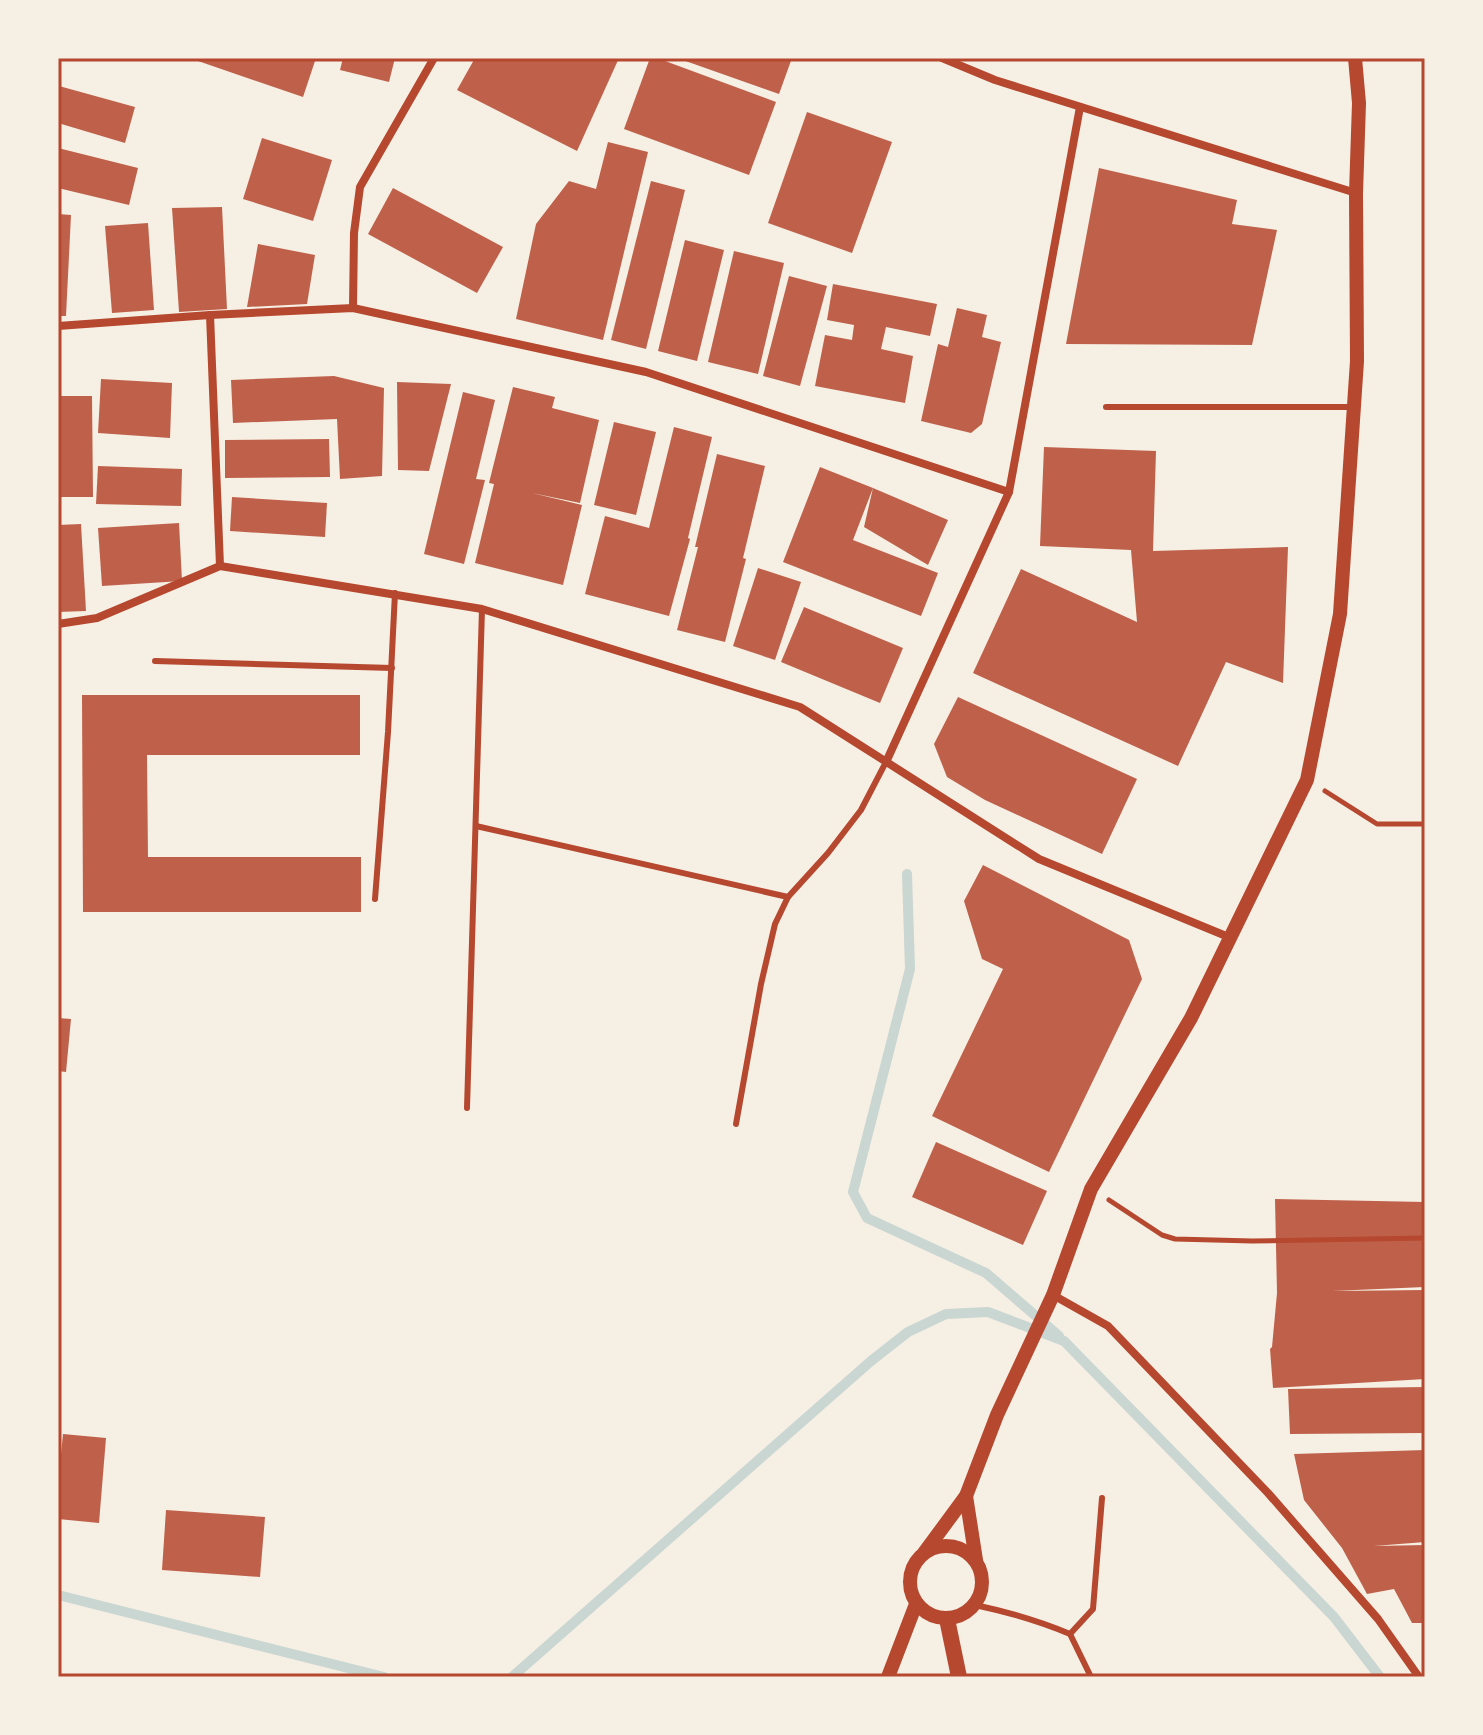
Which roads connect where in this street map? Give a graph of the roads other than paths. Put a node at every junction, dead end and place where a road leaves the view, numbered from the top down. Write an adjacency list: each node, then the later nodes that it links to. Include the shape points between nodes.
1 (434, 58): 6 (street, via 360,187)
2 (942, 58): 4 (street)
3 (1355, 58): 5 (street)
4 (1080, 107): 5 (street); 11 (street)
5 (1356, 193): 10 (street)
6 (353, 308): 7 (street); 11 (street, via 646,372)
7 (210, 315): 8 (street); 12 (street)
8 (58, 326)
9 (1106, 407): 10 (lane)
10 (1354, 407): 22 (street, via 1340,614 1307,780)
11 (1009, 492): 18 (street)
12 (220, 566): 13 (street); 15 (street, via 97,618)
13 (395, 593): 14 (street); 17 (lane)
14 (482, 609): 18 (street, via 800,707); 19 (lane)
15 (58, 624)
16 (155, 661): 17 (lane)
17 (392, 668): 21 (lane)
18 (887, 760): 20 (lane, via 861,810); 22 (street, via 1039,859)
19 (476, 826): 20 (lane); 23 (lane)
20 (788, 897): 24 (lane, via 775,924 761,984)
21 (375, 899)
22 (1231, 938): 25 (street, via 1191,1018 1091,1189)
23 (467, 1108)
24 (736, 1124)
25 (1053, 1295): 26 (street); 37 (street, via 1108,1326 1268,1493 1378,1619)
26 (966, 1496): 28 (street); 29 (street)
27 (1102, 1498): 33 (lane, via 1093,1609)
28 (924, 1553): 29 (street, via 942,1545 961,1548); 30 (street, via 912,1568 909,1586)
29 (976, 1560): 31 (street, via 983,1591)
30 (916, 1604): 32 (street); 34 (street)
31 (975, 1605): 32 (street); 33 (lane)
32 (947, 1619): 35 (main road)
33 (1070, 1634): 36 (lane)
34 (888, 1677)
35 (959, 1677)
36 (1091, 1677)
37 (1419, 1677)

